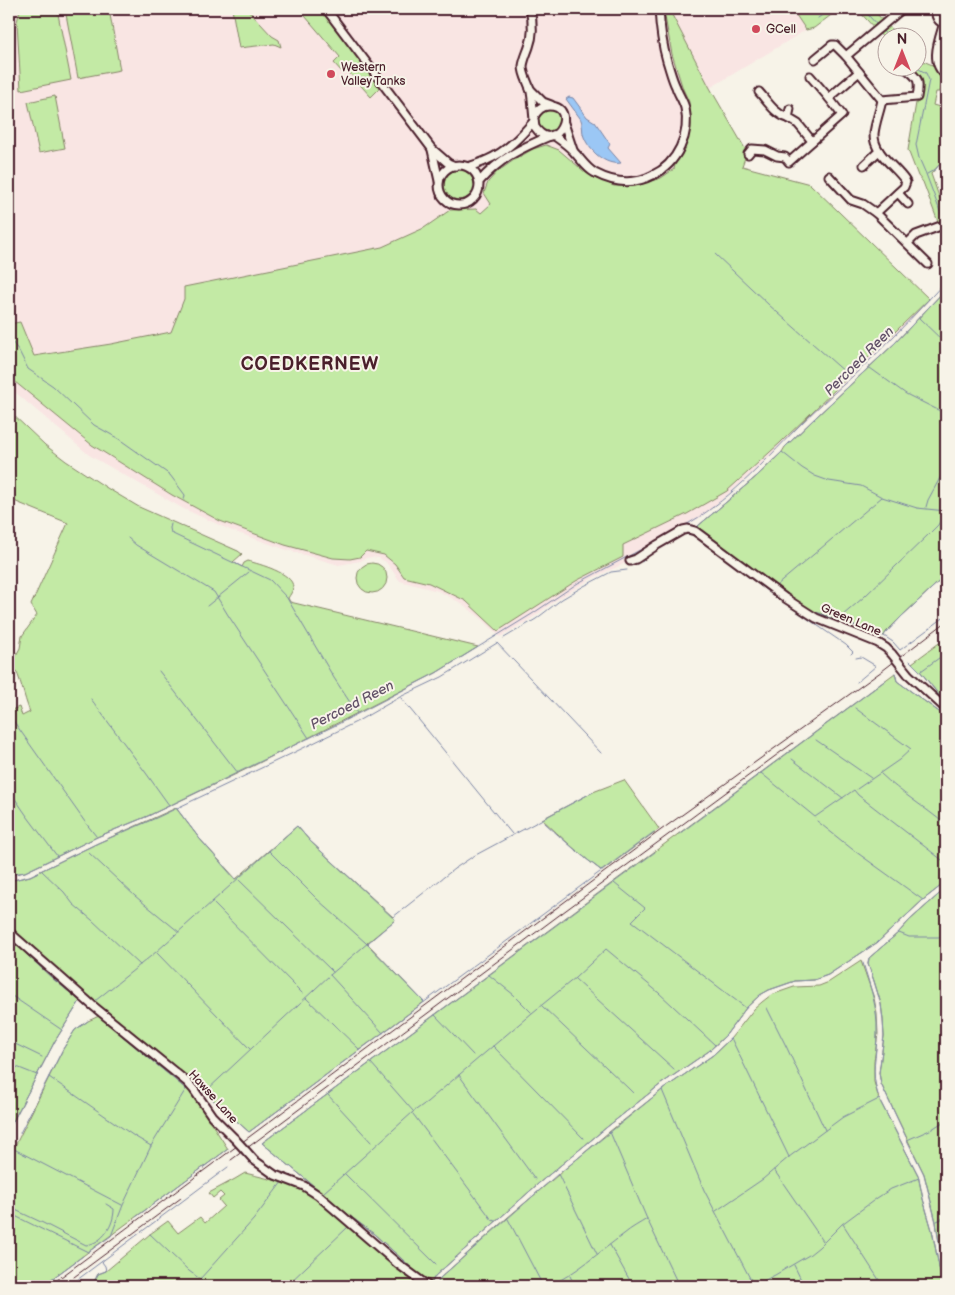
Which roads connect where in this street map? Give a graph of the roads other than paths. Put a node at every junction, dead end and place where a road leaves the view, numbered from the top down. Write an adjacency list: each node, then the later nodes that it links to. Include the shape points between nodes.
1 (326, 9): 24 (street)
2 (530, 9): 13 (street, via 532,34 523,70)
3 (659, 9): 26 (street, via 667,60 685,109 686,130 681,146 658,173 628,182 593,172)
4 (902, 9): 7 (street)
5 (934, 9): 6 (street, via 936,18)
6 (945, 23): 10 (street, via 937,48 937,61)
7 (846, 56): 8 (street, via 832,45); 9 (street)
8 (815, 59)
9 (859, 72): 15 (street); 16 (street)
10 (946, 75)
11 (810, 76): 15 (street)
12 (917, 78): 16 (street, via 917,98)
13 (530, 88): 17 (street, via 543,102); 20 (street)
14 (759, 92): 19 (street, via 774,110)
15 (829, 98): 23 (street, via 842,115)
16 (882, 100): 25 (street, via 874,132)
17 (552, 106): 20 (street, via 544,106); 21 (street, via 559,110)
18 (790, 109): 19 (street)
19 (788, 118): 23 (street, via 798,124)
20 (534, 119): 22 (street, via 538,131); 30 (street, via 520,137 500,152)
21 (564, 122): 22 (street, via 561,130); 26 (street)
22 (551, 135): 26 (street); 32 (street, via 517,150)
23 (812, 141): 27 (street, via 789,162 785,157 765,150 752,149)
24 (432, 149): 29 (street); 33 (street)
25 (880, 151): 28 (street); 34 (street, via 906,182)
26 (574, 152)
27 (748, 154)
28 (864, 165)
29 (455, 166): 30 (street); 33 (street, via 444,172)
30 (468, 167): 32 (street)
31 (829, 176): 36 (street, via 852,200)
32 (479, 182): 33 (street, via 475,197 460,205 444,198)
33 (439, 183)
34 (898, 193): 35 (street); 36 (street)
35 (908, 204)
36 (876, 212): 38 (street)
37 (946, 224): 38 (street, via 916,235)
38 (908, 243): 39 (street)
39 (928, 264)
40 (630, 561): 41 (street, Green Lane, bridge, via 684,530 695,531 816,618 886,648 908,674)
41 (946, 709)
42 (9, 932): 43 (street, Hawse Lane, bridge, via 187,1082 212,1116 254,1160 275,1175 318,1195)
43 (425, 1284)

